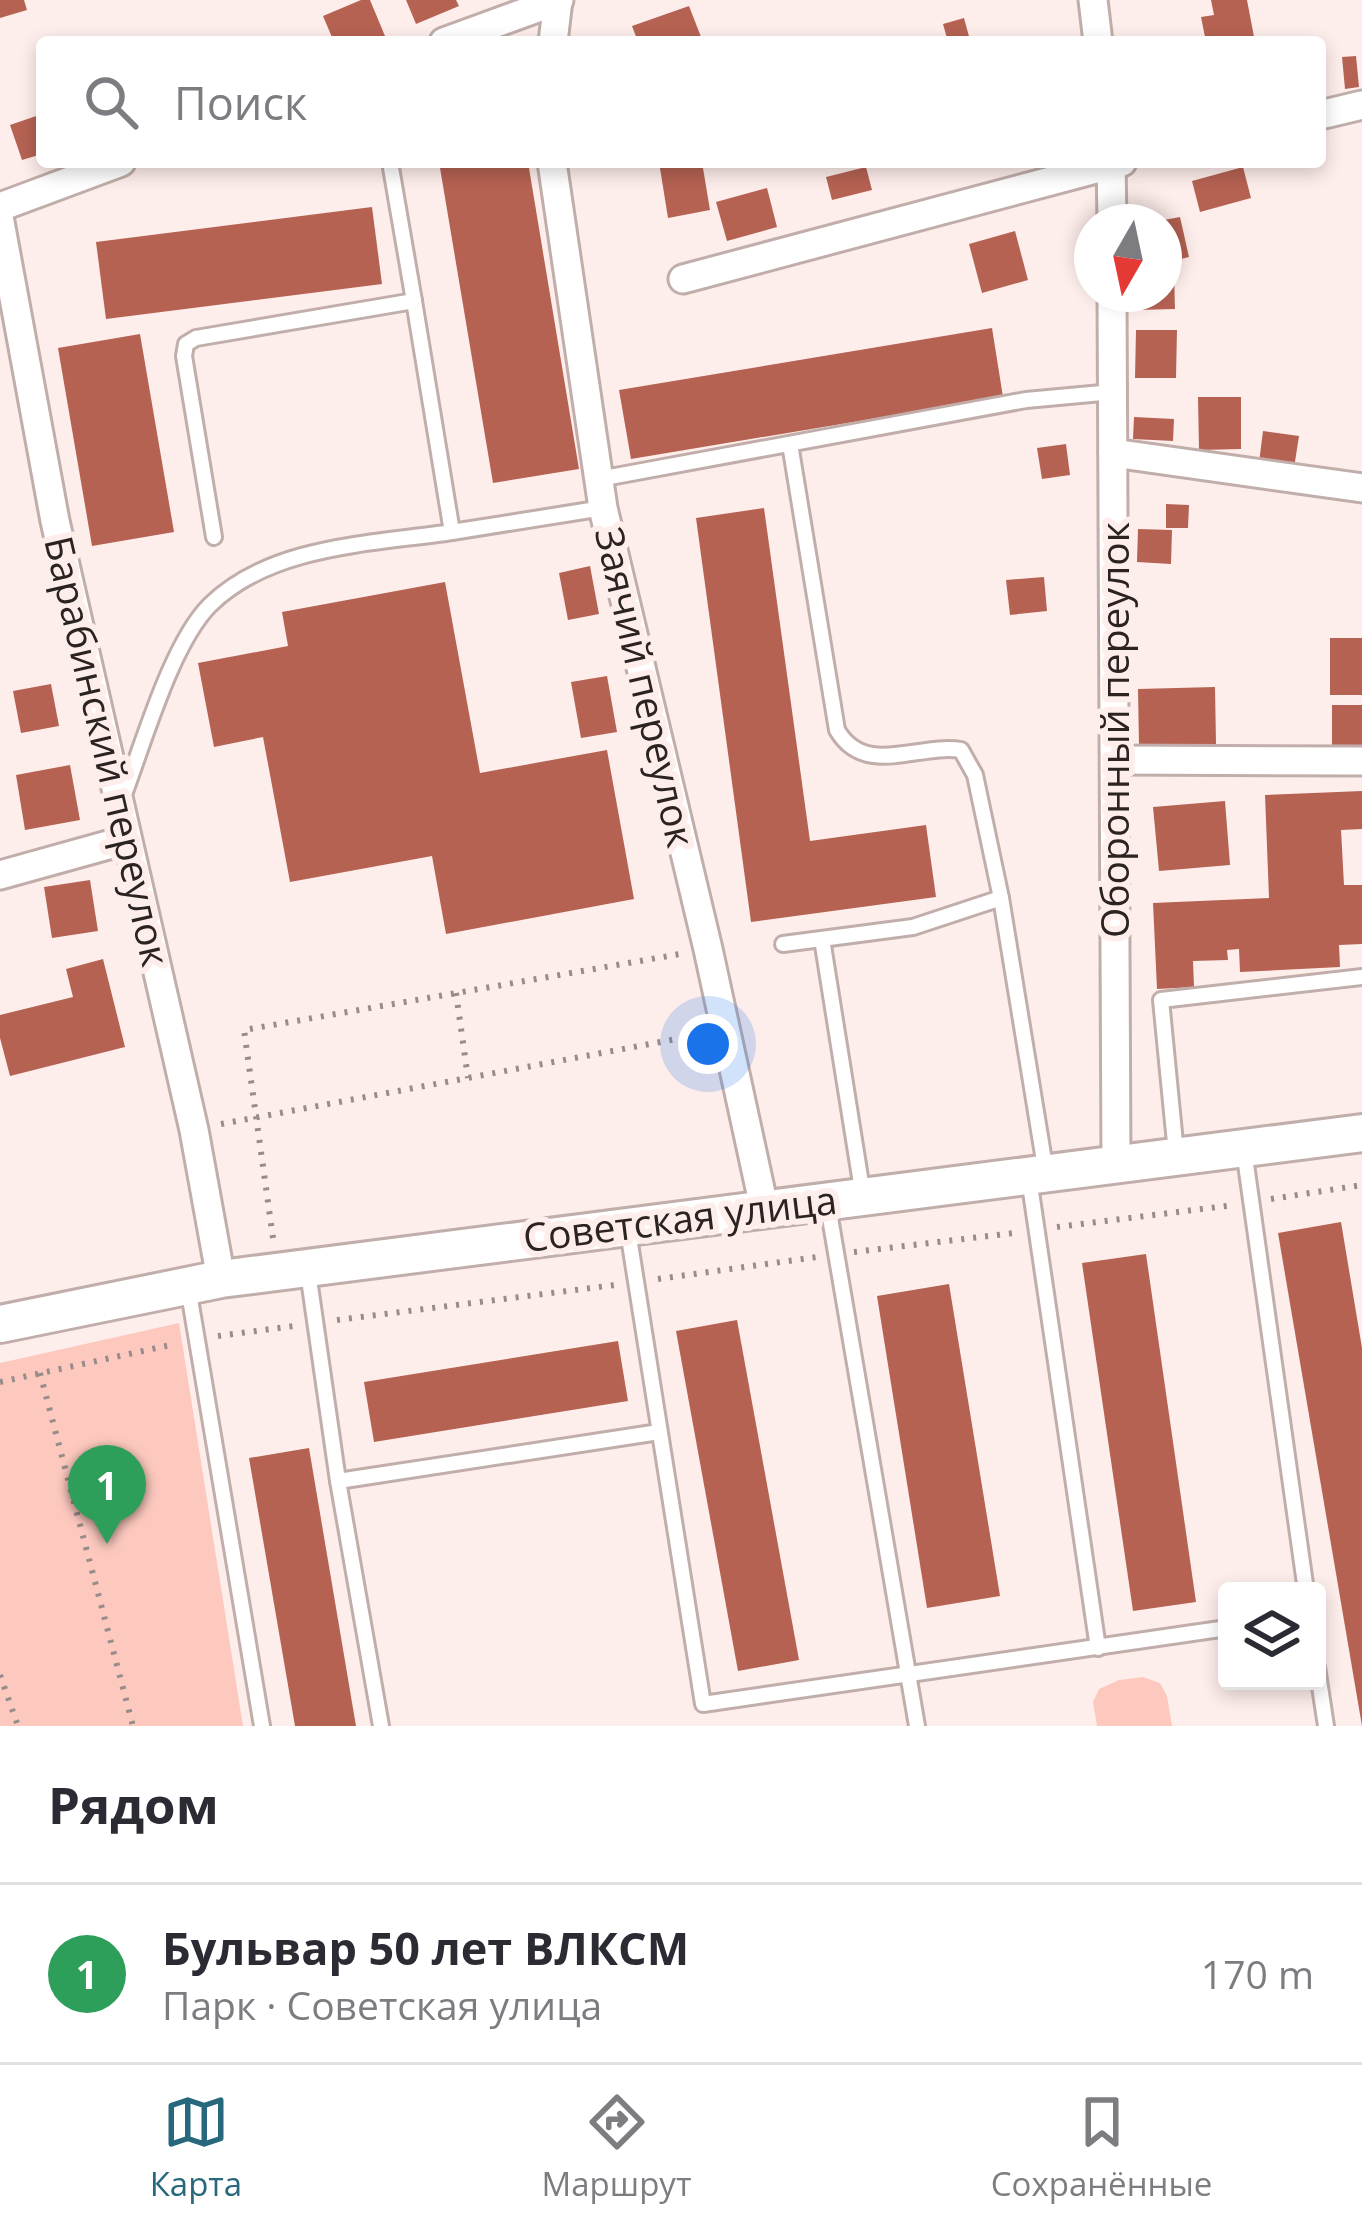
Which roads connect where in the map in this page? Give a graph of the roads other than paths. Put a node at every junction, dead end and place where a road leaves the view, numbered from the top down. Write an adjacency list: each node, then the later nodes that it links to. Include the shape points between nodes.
1 (558, 0): 3 (street); 4 (street)
2 (1093, 0): 5 (street)
3 (460, 36)
4 (554, 36)
5 (1097, 36)
6 (1362, 105): 7 (street)
7 (1326, 114)
8 (105, 168): 14 (street)
9 (391, 168): 17 (lane)
10 (553, 168): 22 (street, Заячий переулок)
11 (1096, 168): 16 (street)
12 (1115, 168): 13 (street)
13 (1113, 204)
14 (0, 207)
15 (0, 222): 29 (street, Барабинский переулок, via 55,521)
16 (683, 279)
17 (414, 302): 25 (lane); 26 (lane, via 186,344)
18 (1112, 312): 19 (street, Оборонный переулок)
19 (1113, 392): 20 (lane); 21 (street, Оборонный переулок)
20 (790, 444): 22 (lane); 32 (lane, via 837,730 871,756 961,750 976,775)
21 (1114, 453): 23 (street); 27 (street, Оборонный переулок)
22 (599, 479): 24 (street, Заячий переулок)
23 (1362, 488)
24 (603, 508): 25 (lane); 42 (street, Заячий переулок)
25 (452, 532): 29 (lane, via 272,566 208,607 178,656)
26 (214, 537)
27 (1115, 760): 28 (street); 39 (street, Оборонный переулок)
28 (1362, 761)
29 (120, 803): 30 (street, Барабинский переулок)
30 (126, 840): 31 (street); 45 (street, Барабинский переулок, via 194,1130)
31 (0, 875)
32 (1001, 898): 33 (lane, via 913,926); 40 (lane)
33 (823, 939): 34 (lane); 41 (lane)
34 (783, 944)
35 (1362, 977): 38 (lane, via 1161,1000)
36 (1362, 1133): 37 (street, Советская улица)
37 (1244, 1149): 38 (street, Советская улица); 49 (lane)
38 (1176, 1158): 39 (street, Советская улица)
39 (1116, 1166): 40 (street, Советская улица)
40 (1038, 1176): 41 (street, Советская улица); 51 (lane)
41 (845, 1198): 42 (street, Советская улица); 52 (lane)
42 (764, 1207): 43 (street, Советская улица)
43 (628, 1226): 44 (street, Советская улица); 47 (lane)
44 (308, 1267): 45 (street, Советская улица); 48 (lane)
45 (204, 1282): 46 (street, Советская улица); 54 (lane, via 197,1339)
46 (0, 1324)
47 (659, 1432): 48 (lane); 52 (lane, via 703,1704)
48 (338, 1481): 55 (lane)
49 (1305, 1582)
50 (1218, 1629): 51 (lane)
51 (1098, 1648): 52 (lane)
52 (906, 1675): 56 (lane)
53 (1321, 1690): 57 (lane)
54 (262, 1726)
55 (381, 1726)
56 (917, 1726)
57 (1326, 1726)

